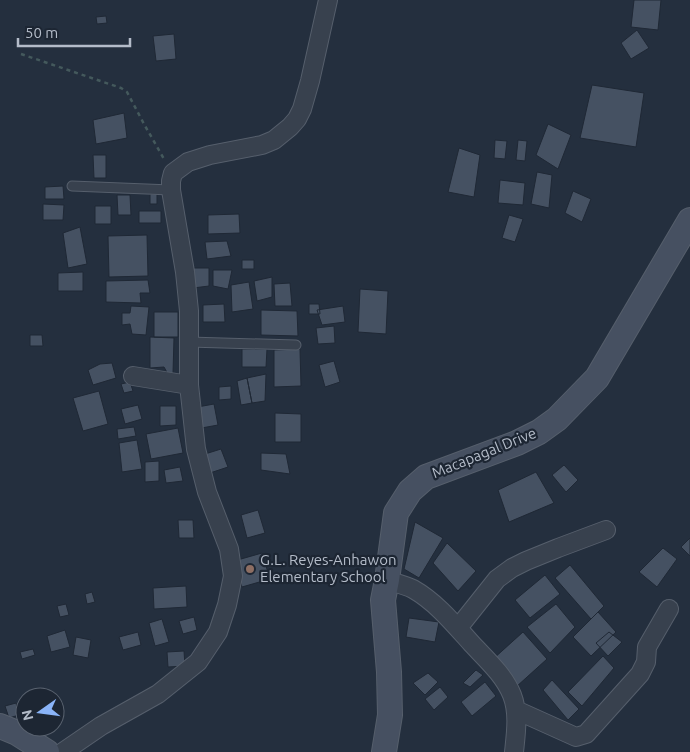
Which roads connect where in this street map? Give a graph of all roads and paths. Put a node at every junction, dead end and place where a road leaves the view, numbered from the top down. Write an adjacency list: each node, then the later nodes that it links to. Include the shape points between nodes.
1 (328, 0): 3 (street, via 302,109 290,127 262,146 210,155 188,162)
2 (21, 54): 3 (path, via 127,92)
3 (173, 173): 5 (street)
4 (72, 186): 5 (lane)
5 (171, 190): 7 (street, via 189,311)
6 (690, 220): 12 (main road, Macapagal Drive, via 597,378 557,419 517,443 426,477 410,490 396,513)
7 (189, 342): 8 (lane); 10 (street)
8 (296, 345)
9 (133, 376): 10 (street)
10 (189, 385): 18 (street, via 196,449 207,492 229,550 233,576 218,632 198,662 158,694)
11 (606, 530): 14 (street, via 512,568 497,579)
12 (387, 580): 14 (street, via 411,588 431,601); 19 (main road, Macapagal Drive, via 383,600 390,715)
13 (669, 609): 15 (street, via 648,647 640,674 586,734 576,737)
14 (458, 628): 15 (street, via 505,682)
15 (516, 710): 20 (street)
16 (0, 726): 17 (main road)
17 (47, 752)
18 (63, 752)
19 (384, 752)
20 (514, 752)

